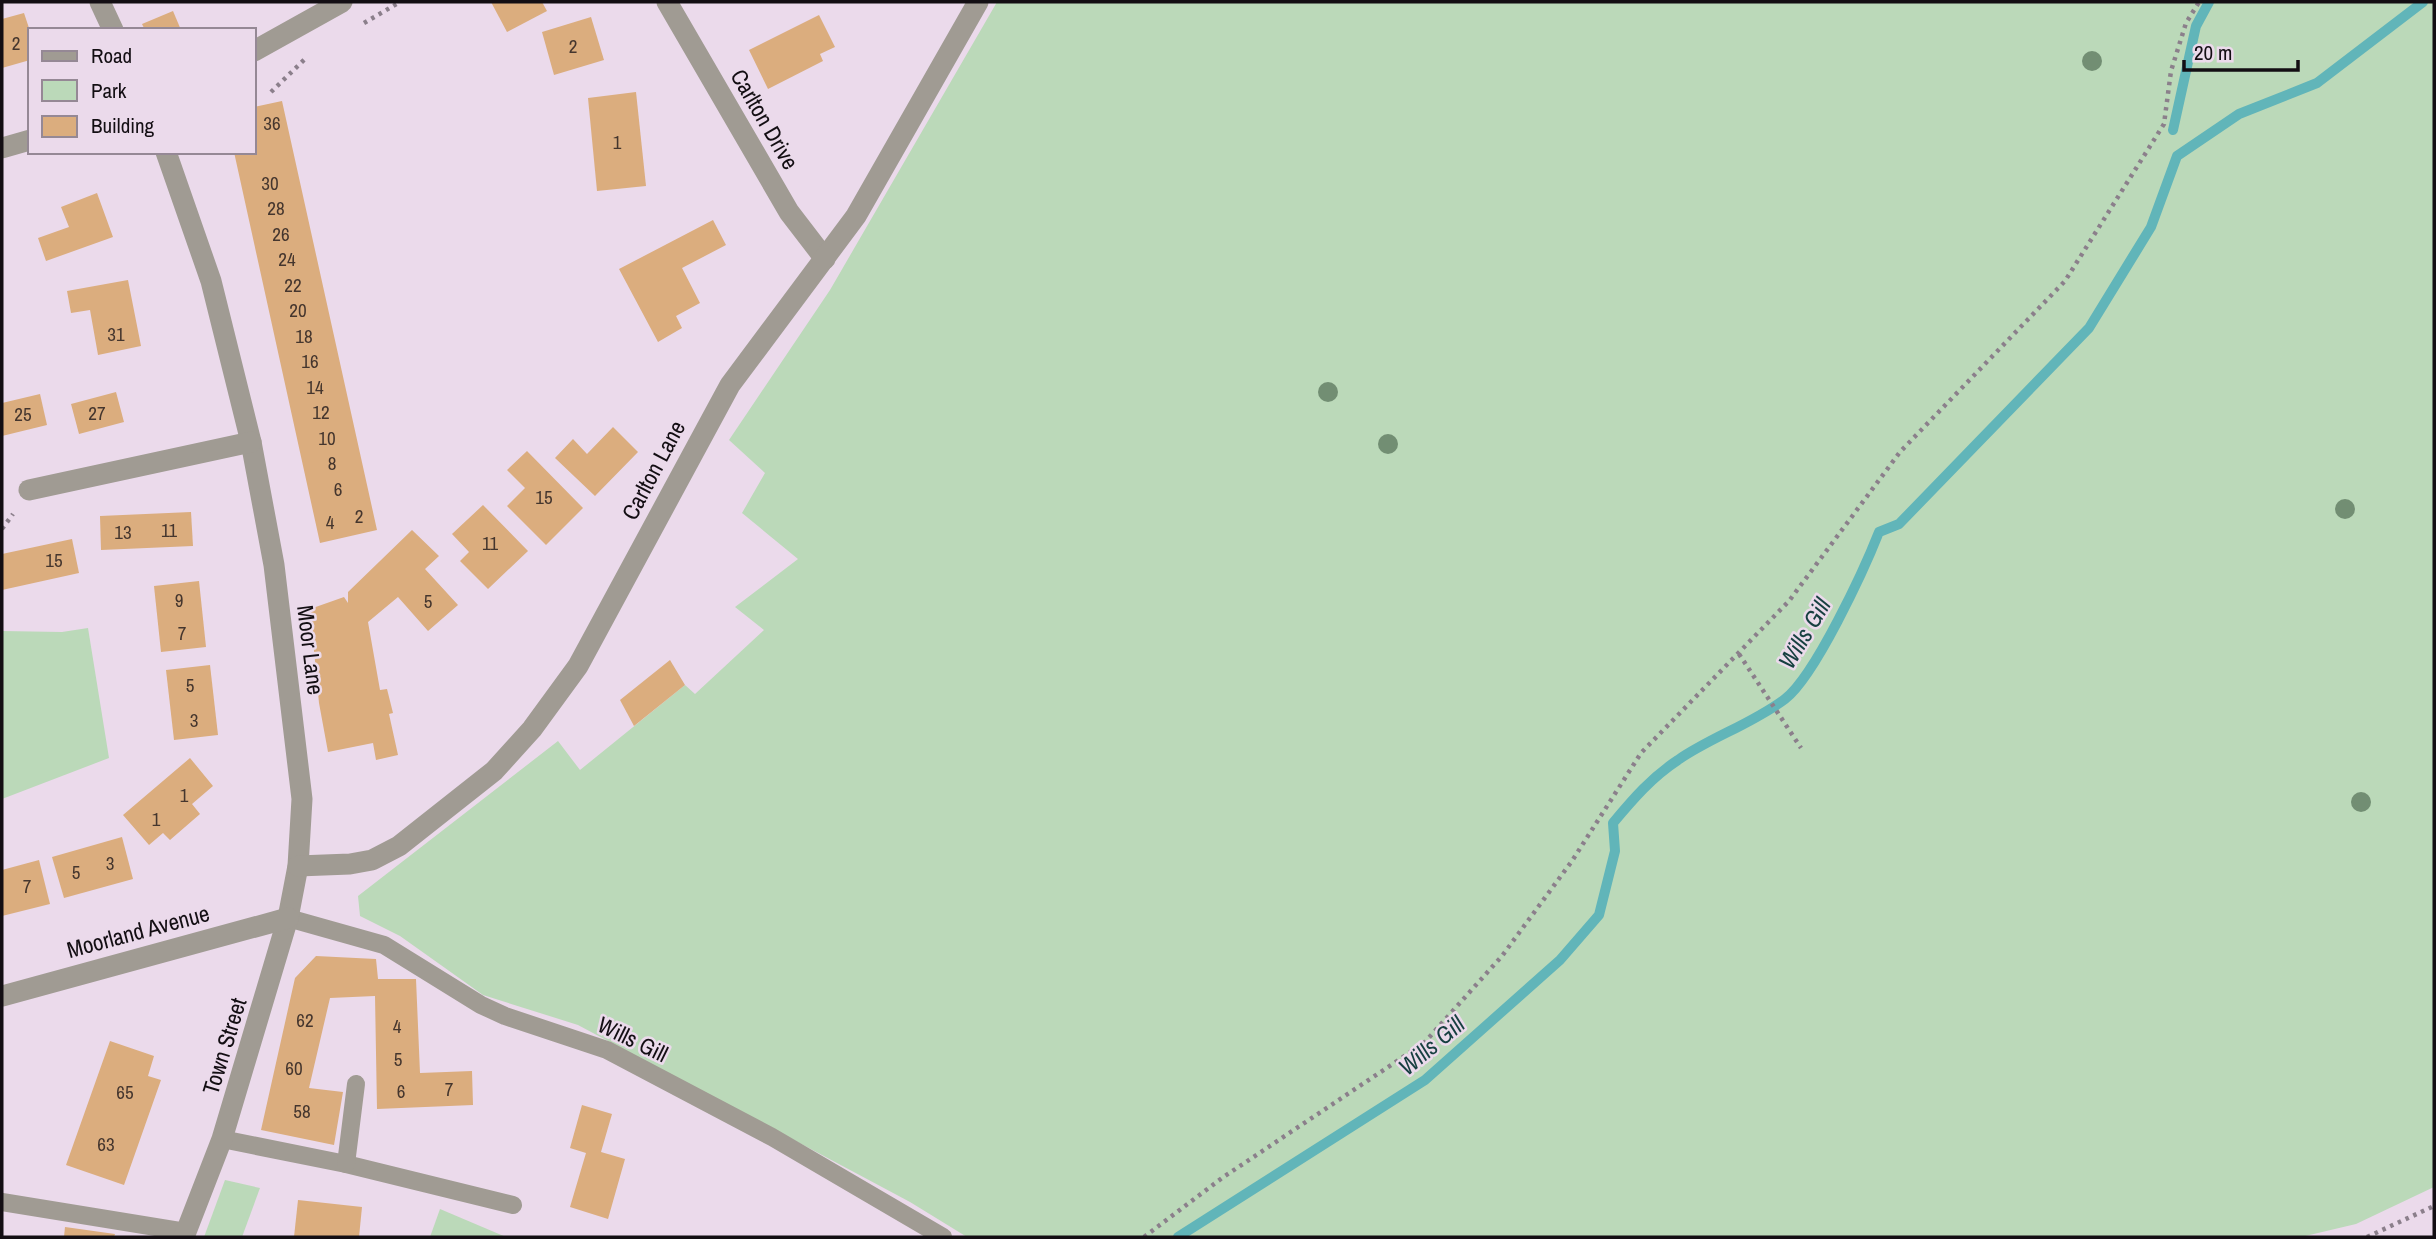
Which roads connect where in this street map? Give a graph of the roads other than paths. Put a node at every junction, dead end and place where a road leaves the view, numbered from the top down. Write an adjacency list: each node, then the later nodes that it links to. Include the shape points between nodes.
1 (100, 2): 5 (street)
2 (342, 2): 6 (street)
3 (667, 2): 10 (street, Carlton Drive, via 789,212)
4 (978, 2): 10 (street, Carlton Lane, via 856,216)
5 (112, 28)
6 (256, 50)
7 (28, 141): 8 (street)
8 (2, 148)
9 (167, 154): 11 (street, Moor Lane, via 211,281)
10 (825, 259): 13 (street, Carlton Lane, via 730,385 578,666 515,751 440,816 388,853 350,864)
11 (251, 442): 12 (street); 13 (street, Moor Lane, via 274,565 295,734 302,799)
12 (29, 490)
13 (298, 866): 14 (street, Town Street)
14 (288, 918): 15 (street, Moorland Avenue); 17 (street, Town Street); 22 (lane, Wills Gill, via 384,945 481,1005 607,1050 772,1137)
15 (2, 996)
16 (356, 1084): 18 (lane)
17 (222, 1139): 18 (lane); 21 (street, Town Street)
18 (345, 1164): 20 (lane)
19 (2, 1202): 21 (lane)
20 (513, 1205)
21 (185, 1234)
22 (943, 1237)

